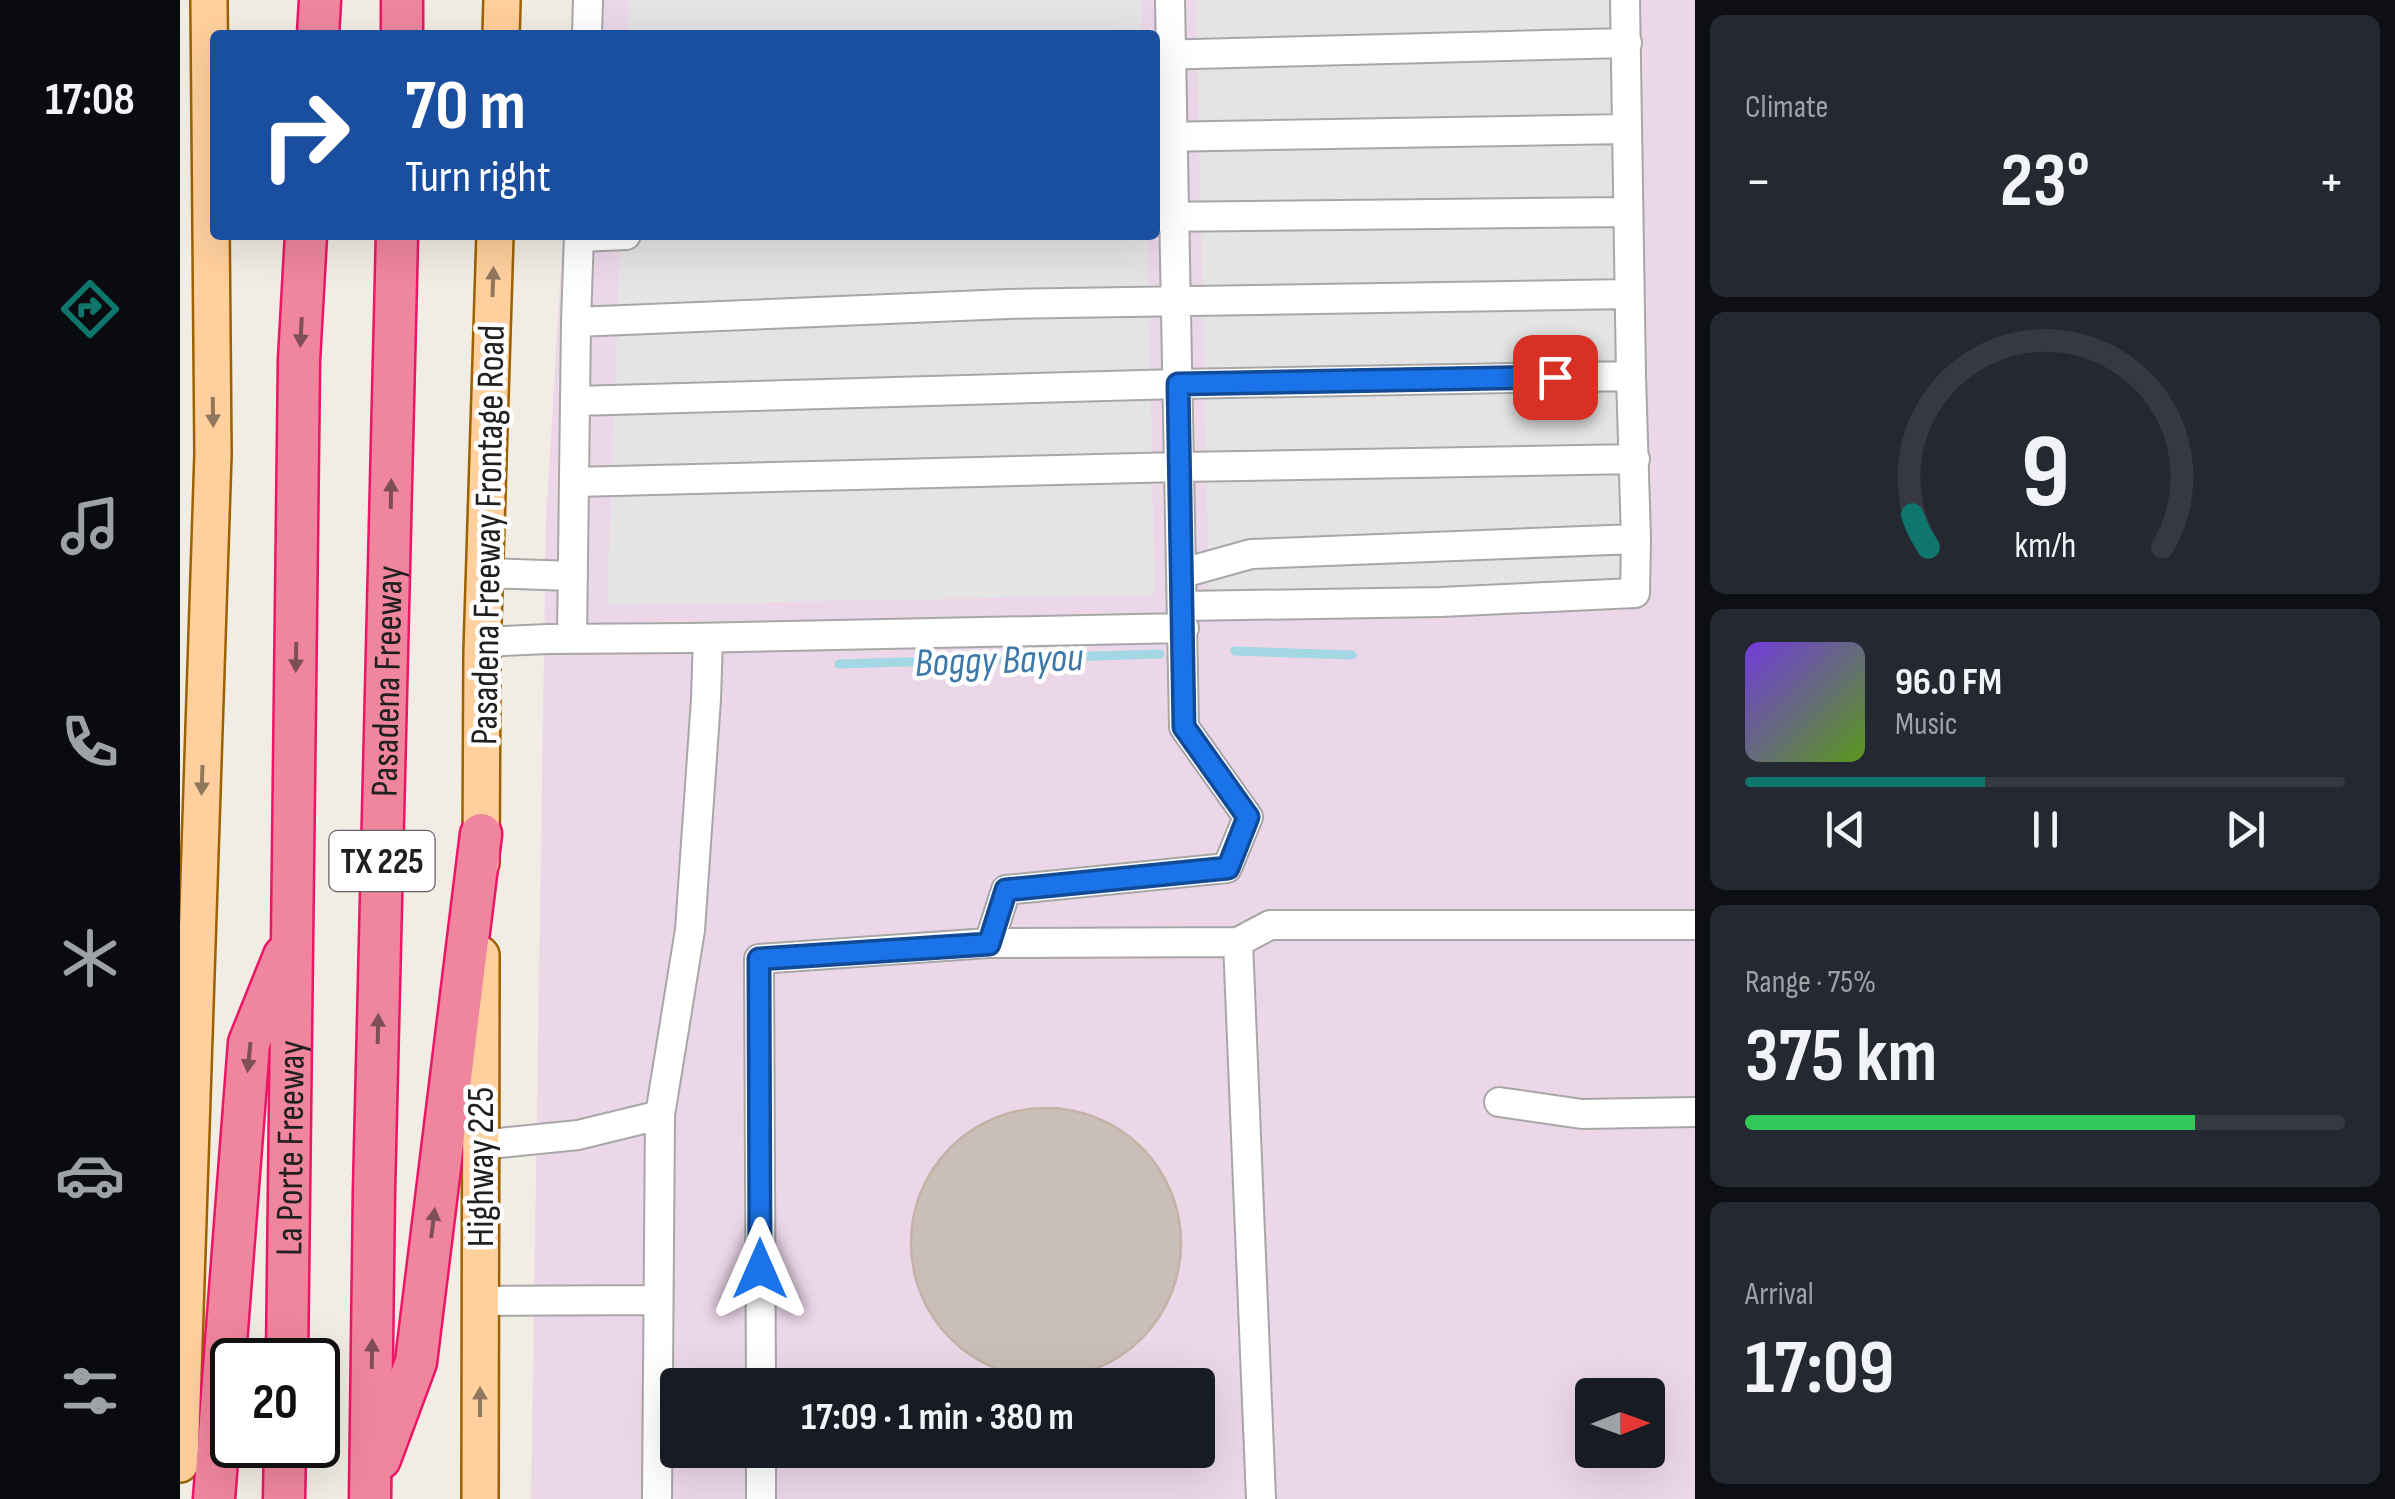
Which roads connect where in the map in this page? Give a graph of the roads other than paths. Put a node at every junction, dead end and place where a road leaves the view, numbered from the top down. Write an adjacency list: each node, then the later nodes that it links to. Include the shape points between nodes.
1 (209, 0): 14 (main road, one-way to 14)
2 (320, 0): 8 (highway)
3 (402, 0): 9 (highway)
4 (502, 0): 10 (main road)
5 (588, 0): 11 (lane)
6 (1170, 0): 13 (lane)
7 (1625, 0): 12 (lane)
8 (318, 30)
9 (402, 30)
10 (501, 30)
11 (587, 30)
12 (1627, 42): 13 (lane); 15 (lane)
13 (1163, 55): 16 (lane)
14 (210, 91)
15 (1626, 129): 16 (lane); 17 (lane)
16 (1164, 137): 18 (lane)
17 (1628, 212): 18 (lane); 24 (lane)
18 (1165, 216): 25 (lane)
19 (212, 240): 53 (main road, one-way to 53, via 214,454)
20 (306, 240): 43 (highway, TX 225, one-way to 43)
21 (397, 240): 58 (highway, Pasadena Freeway / TX 225, one-way to 21)
22 (495, 240): 34 (main road, Pasadena Freeway Frontage Road, one-way to 22)
23 (579, 240): 26 (lane)
24 (1629, 294): 25 (lane); 27 (lane)
25 (1176, 302): 26 (lane); 28 (lane)
26 (576, 322): 29 (lane)
27 (1631, 376): 28 (lane); 30 (lane)
28 (1178, 384): 29 (lane); 31 (lane)
29 (575, 401): 32 (lane)
30 (1634, 460): 31 (lane); 33 (lane)
31 (1180, 468): 32 (lane); 35 (lane)
32 (574, 482): 36 (lane)
33 (1636, 539): 35 (lane, via 1251,554); 37 (lane, via 1635,593)
34 (484, 573): 36 (lane); 40 (main road, Pasadena Freeway Frontage Road)
35 (1182, 574): 37 (lane)
36 (573, 576): 38 (lane)
37 (1183, 617): 39 (lane); 45 (lane, via 1184,727 1248,817 1228,868 1006,890)
38 (572, 638): 39 (lane); 40 (lane)
39 (708, 638): 48 (lane, via 690,930)
40 (482, 642): 41 (main road, Pasadena Freeway Frontage Road)
41 (482, 834): 49 (main road, Highway 225); 58 (highway, one-way to 41, via 416,1362)
42 (1695, 925): 44 (lane, via 1270,925)
43 (294, 933): 52 (highway, La Porte Freeway / TX 225); 59 (highway, one-way to 59, via 250,1042)
44 (1238, 942): 45 (lane); 64 (lane)
45 (989, 944): 54 (lane, via 759,959)
46 (1499, 1102): 47 (lane, via 1582,1114)
47 (1695, 1112)
48 (660, 1115): 49 (lane, via 578,1135); 50 (lane)
49 (480, 1145): 51 (main road, Highway 225)
50 (658, 1300): 51 (lane); 62 (lane)
51 (480, 1301): 61 (main road, Highway 225, one-way to 51)
52 (287, 1338)
53 (181, 1350): 55 (main road)
54 (761, 1368)
55 (180, 1464)
56 (285, 1468): 60 (highway)
57 (761, 1468): 63 (lane)
58 (370, 1493)
59 (214, 1499)
60 (284, 1499)
61 (480, 1499)
62 (657, 1499)
63 (761, 1499)
64 (1261, 1499)

